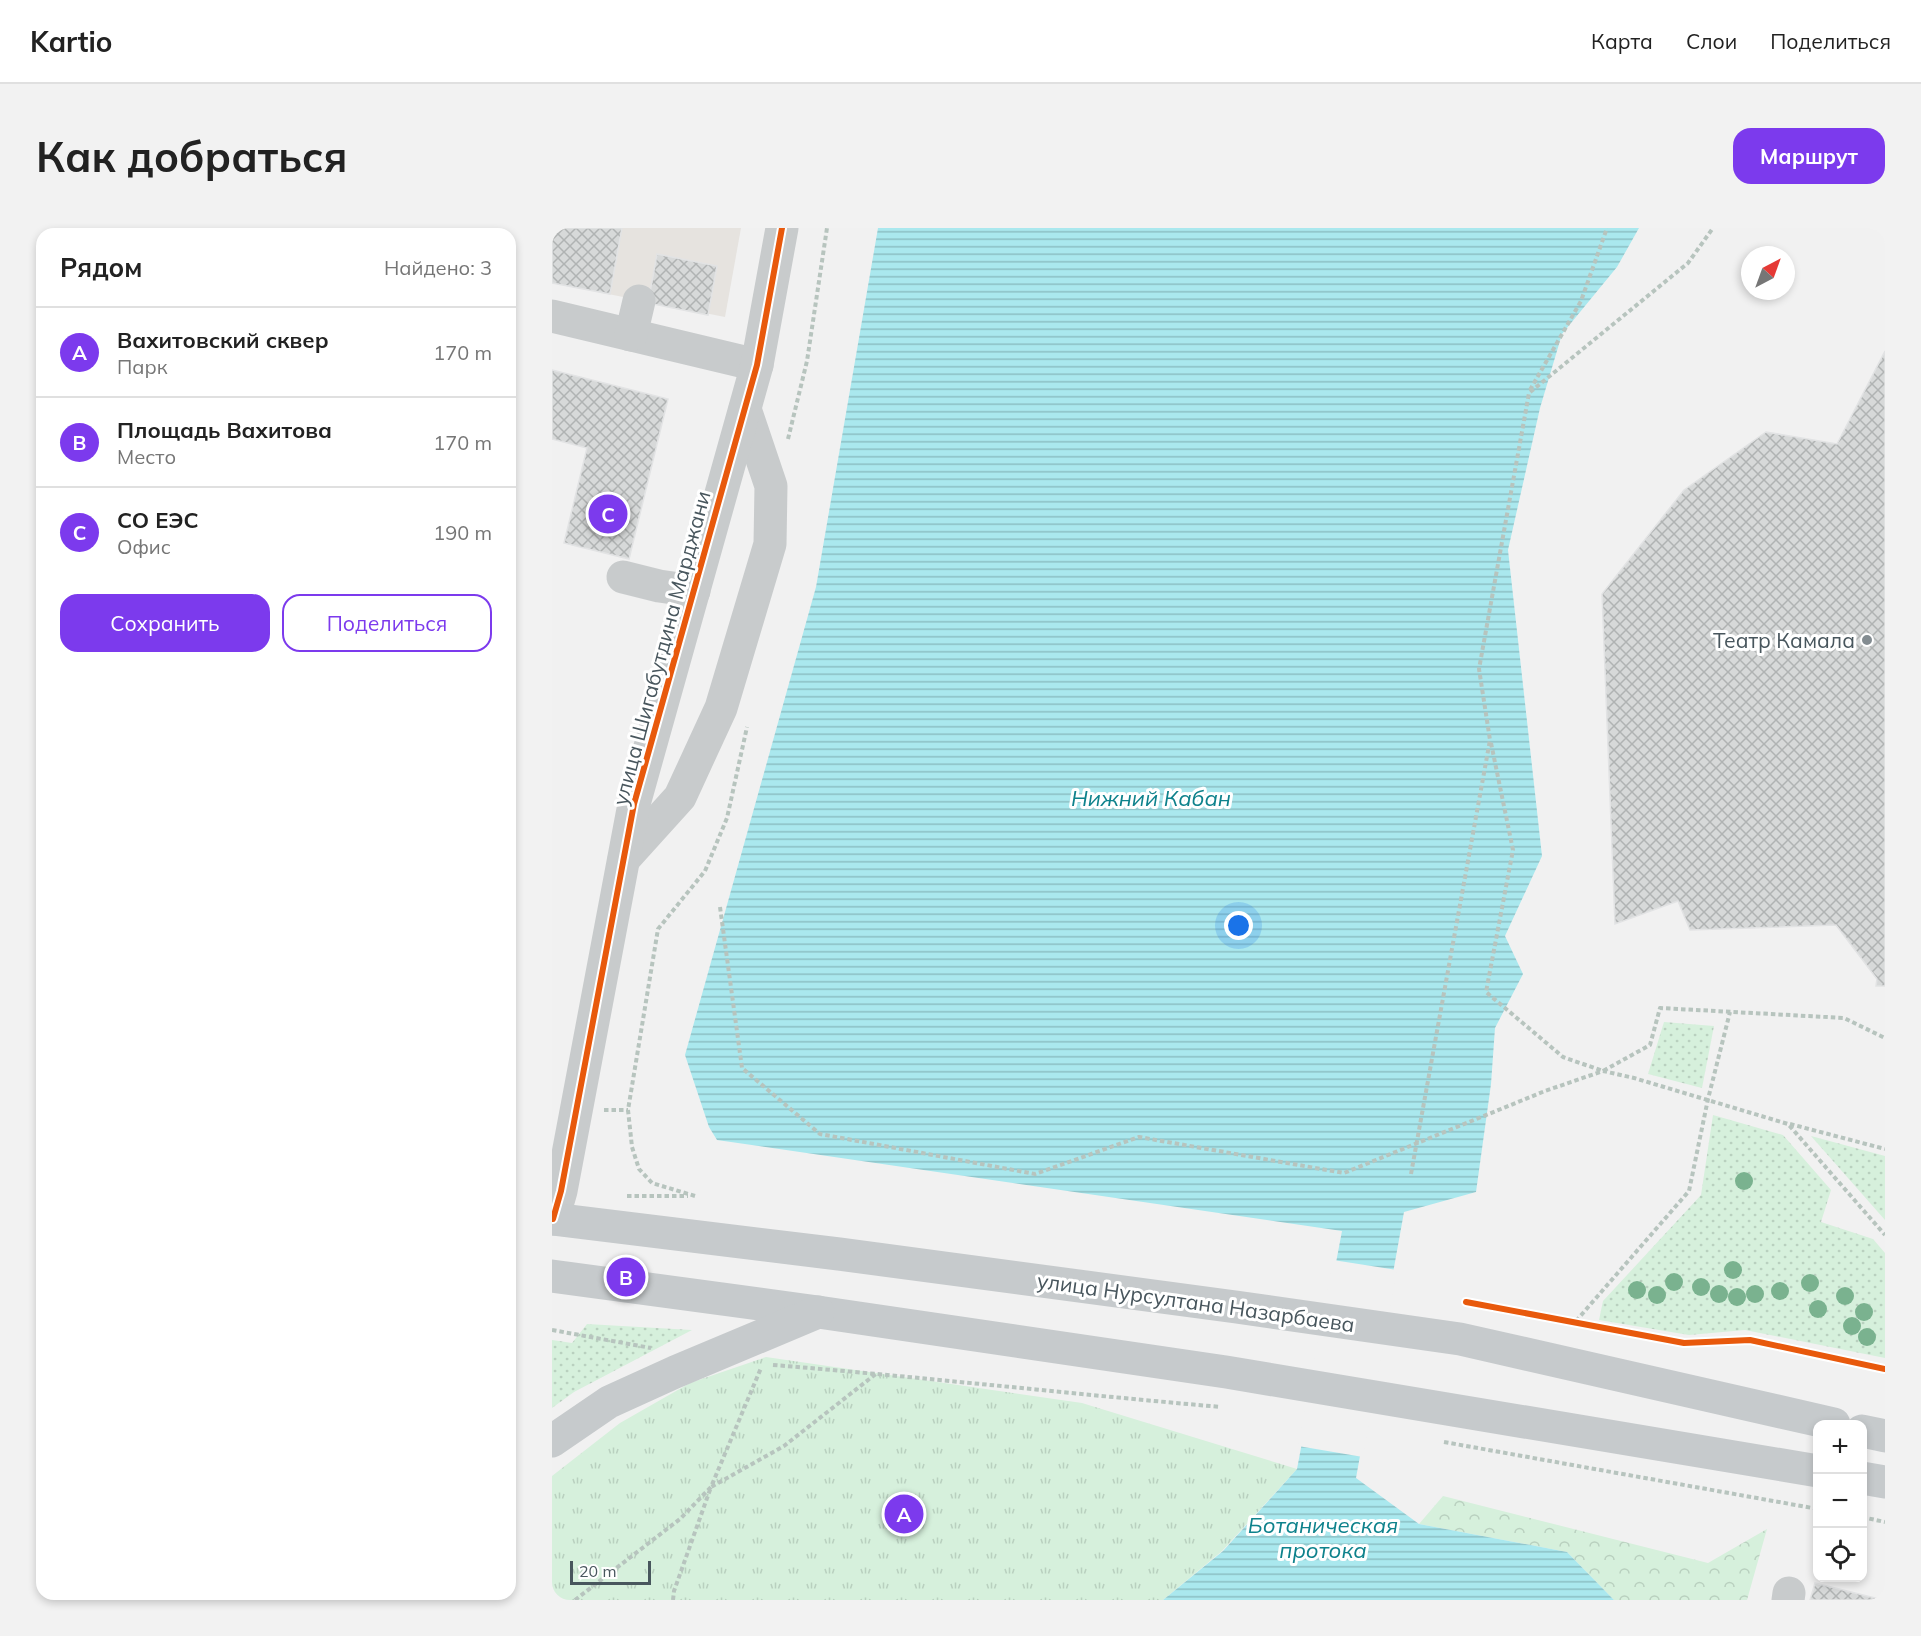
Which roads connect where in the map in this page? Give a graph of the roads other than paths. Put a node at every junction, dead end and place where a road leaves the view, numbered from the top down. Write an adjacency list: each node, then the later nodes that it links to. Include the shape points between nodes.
1 (782, 228): 5 (street, улица Шигабутдина Марджани)
2 (639, 301): 4 (street)
3 (552, 316): 4 (street)
4 (632, 335): 5 (street)
5 (757, 365): 6 (street, улица Шигабутдина Марджани)
6 (745, 409): 8 (street, улица Шигабутдина Марджани); 9 (street, via 771,486 770,544 721,708 680,797)
7 (623, 577): 8 (street)
8 (694, 591): 9 (street, улица Шигабутдина Марджани, via 634,804)
9 (624, 859): 10 (street, улица Шигабутдина Марджани)
10 (553, 1219): 13 (main road, улица Нурсултана Назарбаева, via 850,1255 1460,1339)
11 (552, 1276): 12 (main road)
12 (818, 1312): 16 (main road, via 609,1402); 17 (main road, via 1226,1372)
13 (1813, 1420)
14 (1867, 1432): 15 (main road)
15 (1885, 1436)
16 (552, 1441)
17 (1813, 1469)
18 (1867, 1479): 19 (main road)
19 (1885, 1482)

